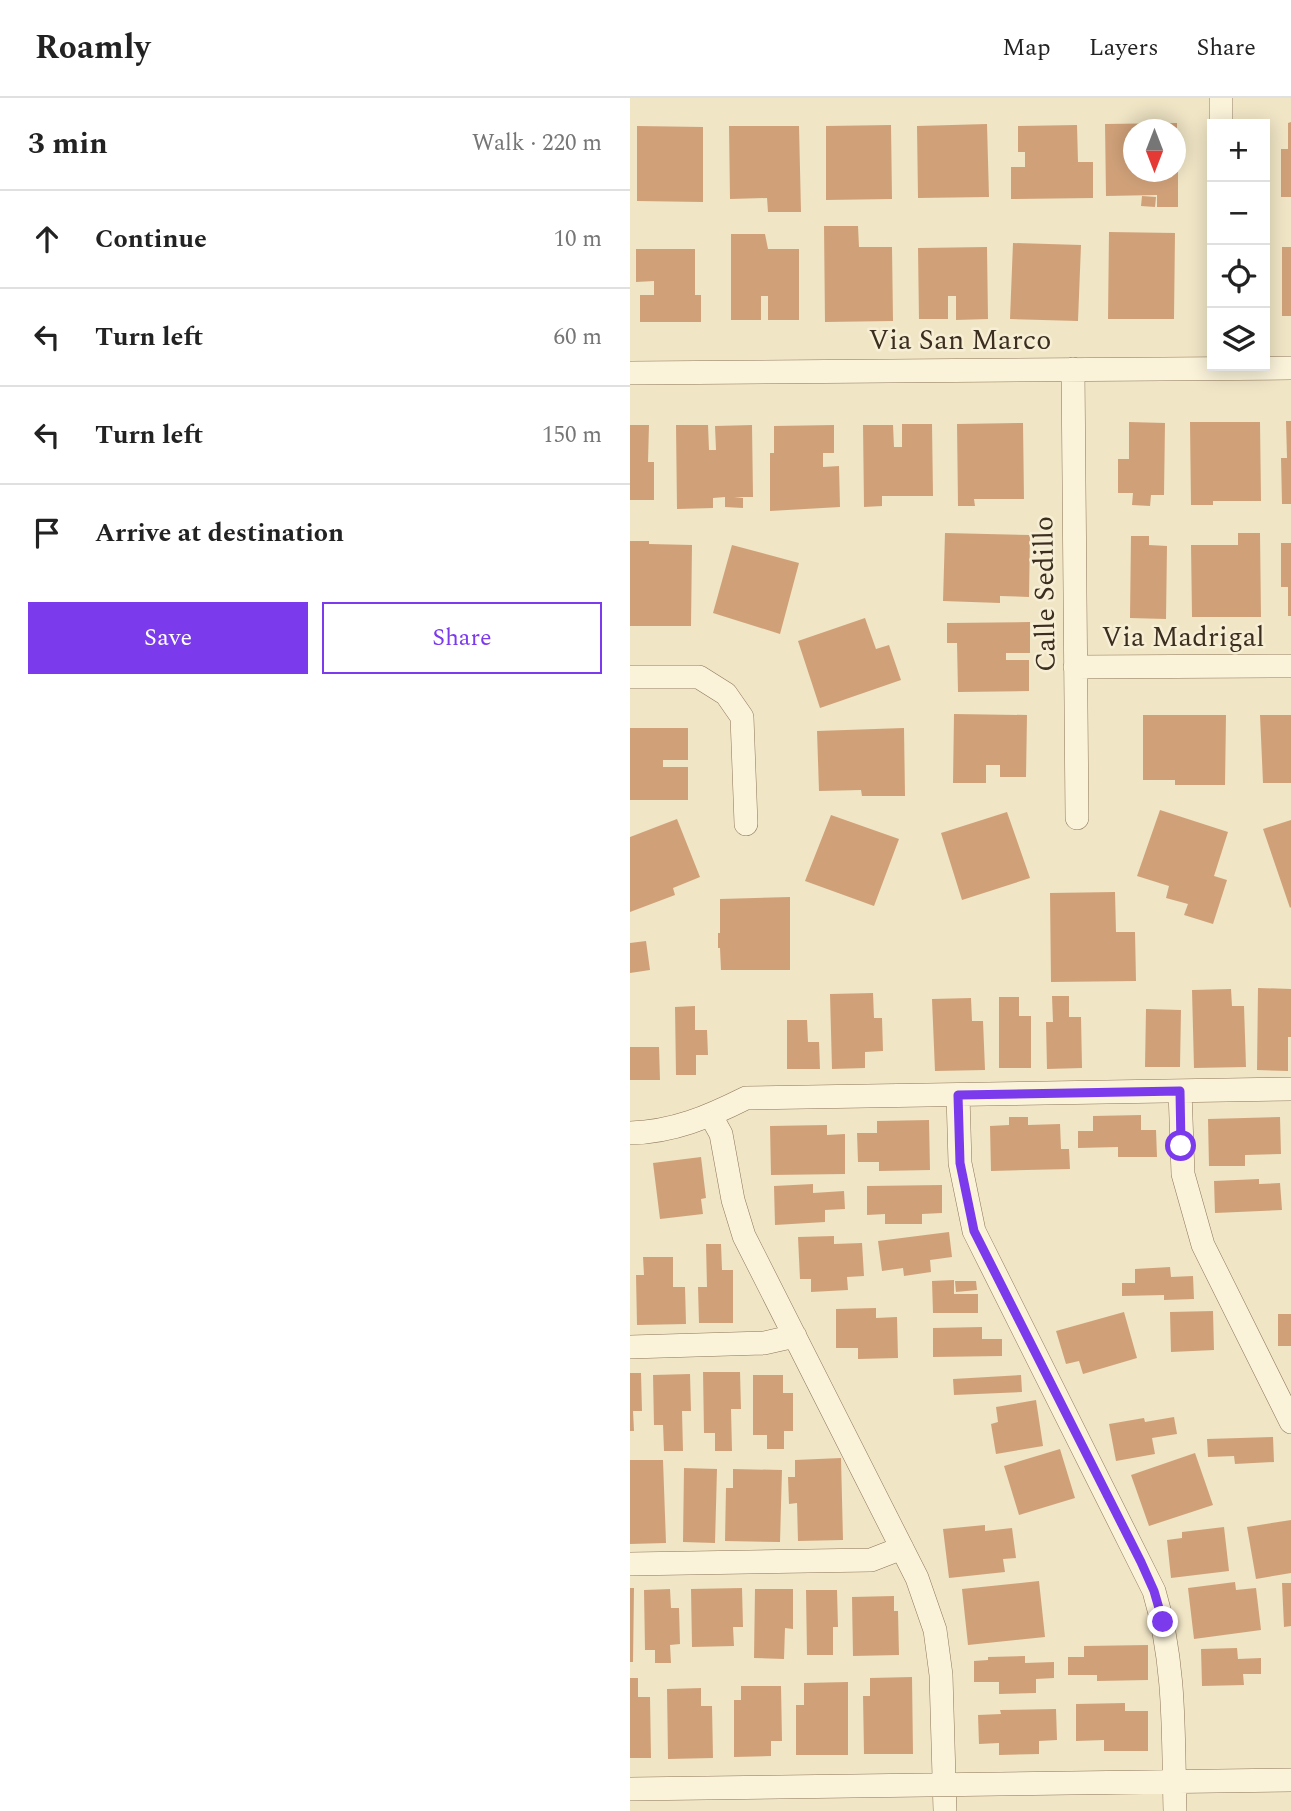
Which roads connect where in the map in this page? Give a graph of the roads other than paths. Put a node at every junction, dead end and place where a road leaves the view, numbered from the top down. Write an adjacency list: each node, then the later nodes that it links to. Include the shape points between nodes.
1 (1221, 98): 2 (street)
2 (1221, 119)
3 (1207, 367): 6 (street, Via San Marco)
4 (1270, 368): 5 (street, Via San Marco)
5 (1291, 368)
6 (1073, 369): 7 (street, Via San Marco); 9 (street, Calle Sedillo)
7 (630, 373)
8 (1291, 666): 9 (street, Via Madrigal)
9 (1075, 667): 11 (street, Calle Sedillo)
10 (630, 677): 12 (street, via 699,677 726,694 742,717)
11 (1077, 818)
12 (746, 824)
13 (1291, 1089): 14 (street)
14 (1180, 1091): 15 (street); 20 (street, via 1184,1174 1203,1245)
15 (958, 1095): 16 (street, via 746,1098); 24 (street, via 960,1163 974,1231 1154,1591 1171,1668)
16 (710, 1116): 17 (street, via 656,1132); 18 (street, via 721,1134 744,1236)
17 (630, 1133)
18 (795, 1336): 19 (street, via 764,1343); 21 (street)
19 (630, 1347)
20 (1291, 1422)
21 (902, 1548): 22 (street, via 871,1560); 25 (street, via 935,1630)
22 (630, 1563)
23 (1291, 1780): 24 (street)
24 (1174, 1782): 25 (street); 28 (street)
25 (944, 1784): 26 (street); 27 (street)
26 (630, 1789)
27 (944, 1811)
28 (1175, 1811)

